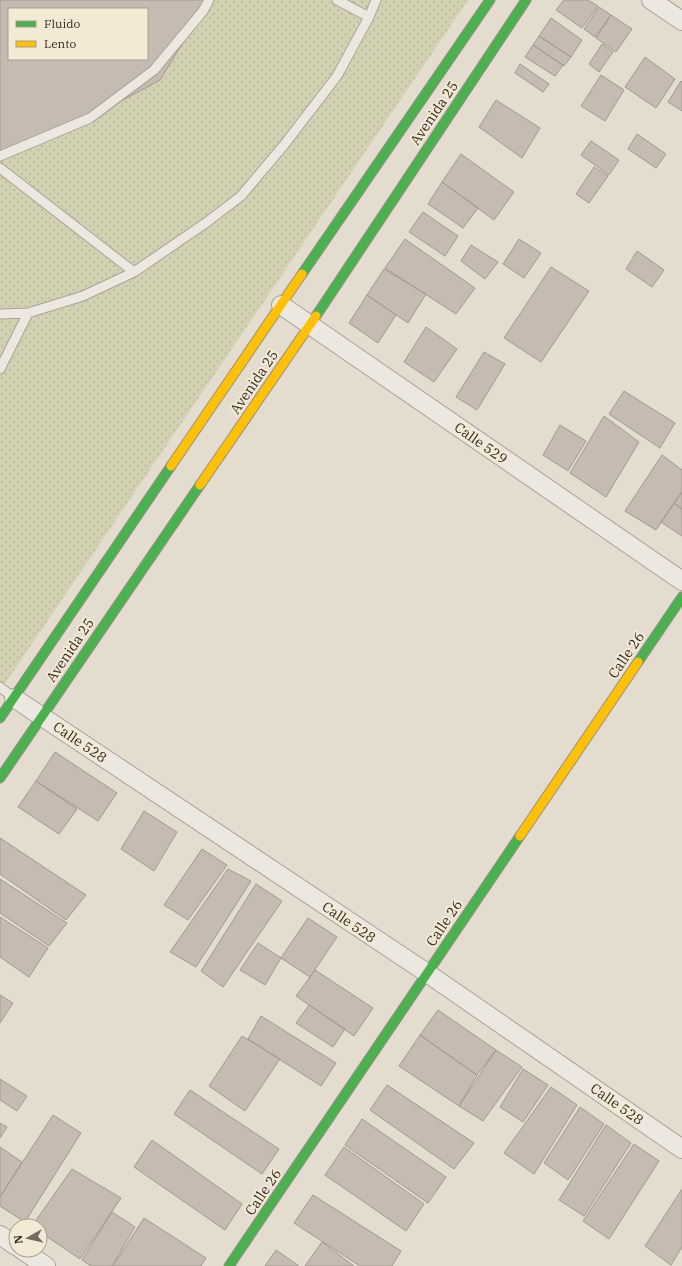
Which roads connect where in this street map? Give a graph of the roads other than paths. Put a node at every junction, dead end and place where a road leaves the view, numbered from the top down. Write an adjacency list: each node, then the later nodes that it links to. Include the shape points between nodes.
1 (209, 0): 9 (lane, via 203,11 154,70 102,110 90,118)
2 (337, 0): 7 (lane)
3 (376, 0): 7 (lane)
4 (490, 0): 12 (main road, Avenida 25)
5 (526, 0): 15 (main road, Avenida 25)
6 (651, 0): 8 (street)
7 (369, 17): 11 (lane, via 337,76 241,196)
8 (682, 21)
9 (0, 156)
10 (0, 168): 11 (lane)
11 (134, 272): 13 (lane, via 83,296)
12 (281, 305): 15 (street, Calle 529); 20 (main road, Avenida 25)
13 (28, 313): 14 (lane); 16 (lane)
14 (0, 314)
15 (310, 325): 17 (street, Calle 529); 21 (main road, Avenida 25)
16 (0, 369)
17 (682, 581)
18 (682, 597): 24 (main road, Calle 26)
19 (0, 687): 20 (lane)
20 (14, 698): 21 (street, Calle 528); 22 (main road, Avenida 25)
21 (42, 716): 23 (main road, Avenida 25); 24 (street, Calle 528)
22 (0, 718)
23 (0, 778)
24 (427, 973): 25 (street, Calle 528); 28 (main road, Calle 26)
25 (682, 1149)
26 (34, 1258): 27 (street)
27 (46, 1266)
28 (230, 1266)

